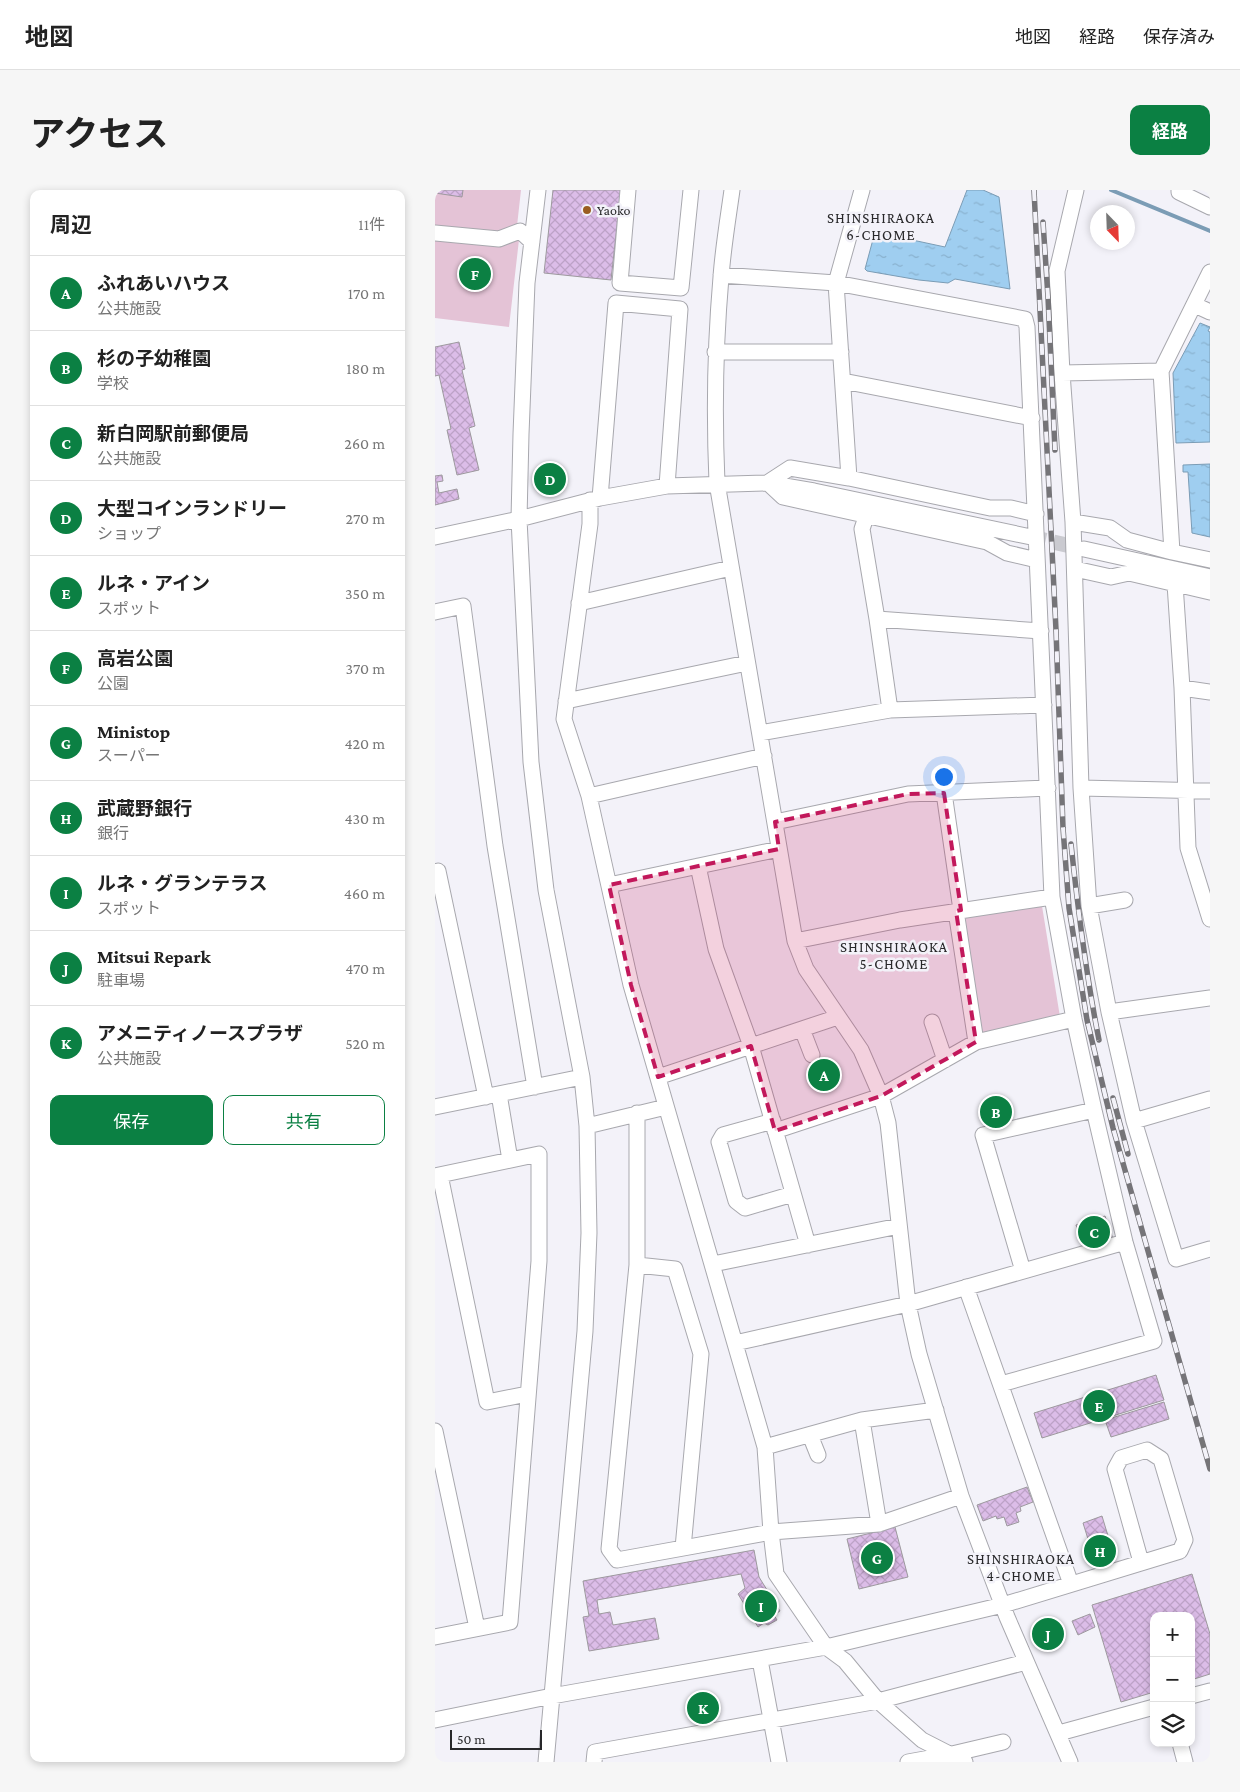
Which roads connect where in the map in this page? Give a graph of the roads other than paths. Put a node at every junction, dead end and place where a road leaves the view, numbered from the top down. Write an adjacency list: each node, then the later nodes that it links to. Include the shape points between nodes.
1 (538, 190): 10 (street)
2 (629, 190): 3 (street, via 620,283 681,288)
3 (691, 190)
4 (733, 190): 12 (street)
5 (862, 190): 13 (street)
6 (1179, 190): 8 (street)
7 (1075, 192): 19 (street, via 1057,271)
8 (1210, 207)
9 (435, 233): 10 (street, via 499,239 520,231)
10 (532, 242): 29 (street, via 527,292)
11 (1210, 272): 14 (street)
12 (721, 275): 13 (street); 16 (street)
13 (835, 283): 17 (street); 21 (street, via 1025,319)
14 (1195, 305): 15 (street); 18 (street)
15 (1210, 312)
16 (715, 352): 17 (street); 24 (street)
17 (841, 352): 20 (street)
18 (1161, 371): 19 (street); 34 (street)
19 (1062, 372): 30 (street)
20 (843, 381): 21 (street); 22 (street)
21 (1032, 418): 28 (street)
22 (849, 478): 23 (street, via 791,468); 28 (street, via 990,508 1011,508)
23 (767, 483): 24 (street); 27 (street, via 783,497); 32 (street)
24 (717, 484): 25 (street); 37 (street)
25 (667, 486): 26 (street); 26 (street, via 680,309 616,303)
26 (595, 499): 29 (street); 42 (street)
27 (867, 514): 35 (street, via 987,542 1007,553); 44 (street, via 862,529)
28 (1035, 514): 35 (street)
29 (519, 520): 31 (street); 82 (street, via 531,762 546,890)
30 (1073, 522): 34 (street, via 1110,528 1127,540); 38 (street)
31 (435, 537)
32 (1031, 537)
33 (1083, 549): 39 (street)
34 (1172, 552): 36 (street)
35 (1037, 560): 45 (street)
36 (1210, 560)
37 (731, 568): 42 (street); 46 (street)
38 (1075, 568): 40 (street, via 1111,577 1129,573); 55 (street)
39 (1210, 577)
40 (1175, 584): 41 (street); 47 (street)
41 (1210, 592)
42 (579, 603): 49 (street)
43 (435, 612): 84 (street, via 463,606 495,846)
44 (877, 619): 45 (street); 51 (street)
45 (1041, 631): 50 (street)
46 (747, 663): 49 (street); 52 (street)
47 (1182, 688): 48 (street); 56 (street)
48 (1210, 692)
49 (565, 700): 59 (street, via 564,719)
50 (1044, 705): 51 (street); 54 (street)
51 (890, 710): 52 (street)
52 (760, 734): 53 (street)
53 (764, 756): 59 (street); 60 (street)
54 (1048, 788): 58 (street); 66 (street)
55 (1081, 788): 56 (street); 68 (street)
56 (1186, 791): 57 (street); 65 (street, via 1188,848)
57 (1210, 791)
58 (944, 792): 60 (street, via 908,794); 69 (street)
59 (589, 796): 64 (street)
60 (775, 822): 61 (street)
61 (779, 849): 62 (street); 71 (street)
62 (698, 866): 64 (street); 79 (street, via 716,949)
63 (435, 872): 85 (street, via 438,871)
64 (609, 885): 83 (street, via 631,986)
65 (1205, 891): 70 (street)
66 (1052, 897): 69 (street); 75 (street)
67 (1125, 900): 68 (street)
68 (1089, 906): 73 (street)
69 (959, 911): 71 (street); 78 (street)
70 (1210, 919)
71 (795, 941): 74 (street, via 806,969)
72 (1210, 998): 73 (street)
73 (1109, 1012): 92 (street)
74 (838, 1017): 77 (street); 86 (street, via 861,1050)
75 (1074, 1019): 78 (street); 90 (street)
76 (932, 1022): 81 (street)
77 (802, 1029): 79 (street); 80 (street)
78 (977, 1042): 81 (street)
79 (751, 1046): 83 (street); 94 (street)
80 (812, 1054)
81 (945, 1060): 86 (street)
82 (582, 1077): 84 (street); 93 (street)
83 (658, 1077): 88 (street)
84 (535, 1087): 85 (street)
85 (492, 1095): 89 (street); 95 (street)
86 (881, 1096): 94 (street); 98 (street, via 888,1123)
87 (1210, 1099): 92 (street)
88 (666, 1106): 91 (street); 102 (street)
89 (435, 1107)
90 (1094, 1110): 99 (street); 104 (street, via 983,1135)
91 (637, 1113): 93 (street); 103 (street)
92 (1134, 1120): 101 (street, via 1176,1259)
93 (587, 1126): 130 (street, via 589,1232 585,1331)
94 (774, 1126): 97 (street); 97 (street, via 723,1135 719,1142 721,1151 736,1201 745,1208)
95 (510, 1160): 96 (street); 109 (street, via 539,1154 539,1261)
96 (437, 1176): 109 (street, via 487,1402)
97 (793, 1194): 100 (street)
98 (899, 1226): 100 (street); 106 (street)
99 (1125, 1242): 104 (street); 108 (street, via 1154,1341)
100 (808, 1245): 102 (street)
101 (1210, 1249)
102 (713, 1264): 107 (street)
103 (637, 1265): 119 (street, via 675,1268 701,1354); 119 (street, via 609,1549 617,1560)
104 (1023, 1271): 105 (street)
105 (967, 1287): 106 (street); 108 (street)
106 (908, 1304): 107 (street); 110 (street)
107 (735, 1344): 114 (street)
108 (1001, 1384): 121 (street)
109 (527, 1394): 123 (street, via 509,1622)
110 (935, 1410): 111 (street); 116 (street)
111 (862, 1420): 113 (street); 117 (street)
112 (435, 1431): 123 (street)
113 (810, 1434): 114 (street); 115 (street)
114 (765, 1446): 118 (street)
115 (818, 1455)
116 (961, 1496): 117 (street); 122 (street)
117 (879, 1524): 118 (street)
118 (771, 1532): 119 (street); 125 (street, via 777,1574)
119 (683, 1548)
120 (1141, 1562): 120 (street, via 1180,1551 1185,1540 1161,1459 1147,1450 1121,1458 1115,1469); 121 (street)
121 (1071, 1584): 122 (street)
122 (1003, 1606): 125 (street); 127 (street)
123 (477, 1628): 124 (street)
124 (435, 1637)
125 (826, 1647): 126 (street); 131 (street, via 845,1661)
126 (760, 1660): 130 (street); 134 (street)
127 (1026, 1662): 131 (street); 135 (street)
128 (1210, 1691): 129 (street)
129 (1195, 1695)
130 (552, 1696): 133 (street); 140 (street)
131 (878, 1701): 134 (street); 138 (street, via 922,1740)
132 (1150, 1708): 135 (street)
133 (435, 1720)
134 (771, 1720): 141 (street, via 595,1752); 142 (street)
135 (1059, 1734): 139 (street)
136 (1003, 1742): 138 (street)
137 (1181, 1747): 144 (street)
138 (959, 1758): 143 (street)
139 (1068, 1761)
140 (546, 1762)
141 (594, 1762)
142 (779, 1762)
143 (908, 1762)
144 (1185, 1762)

